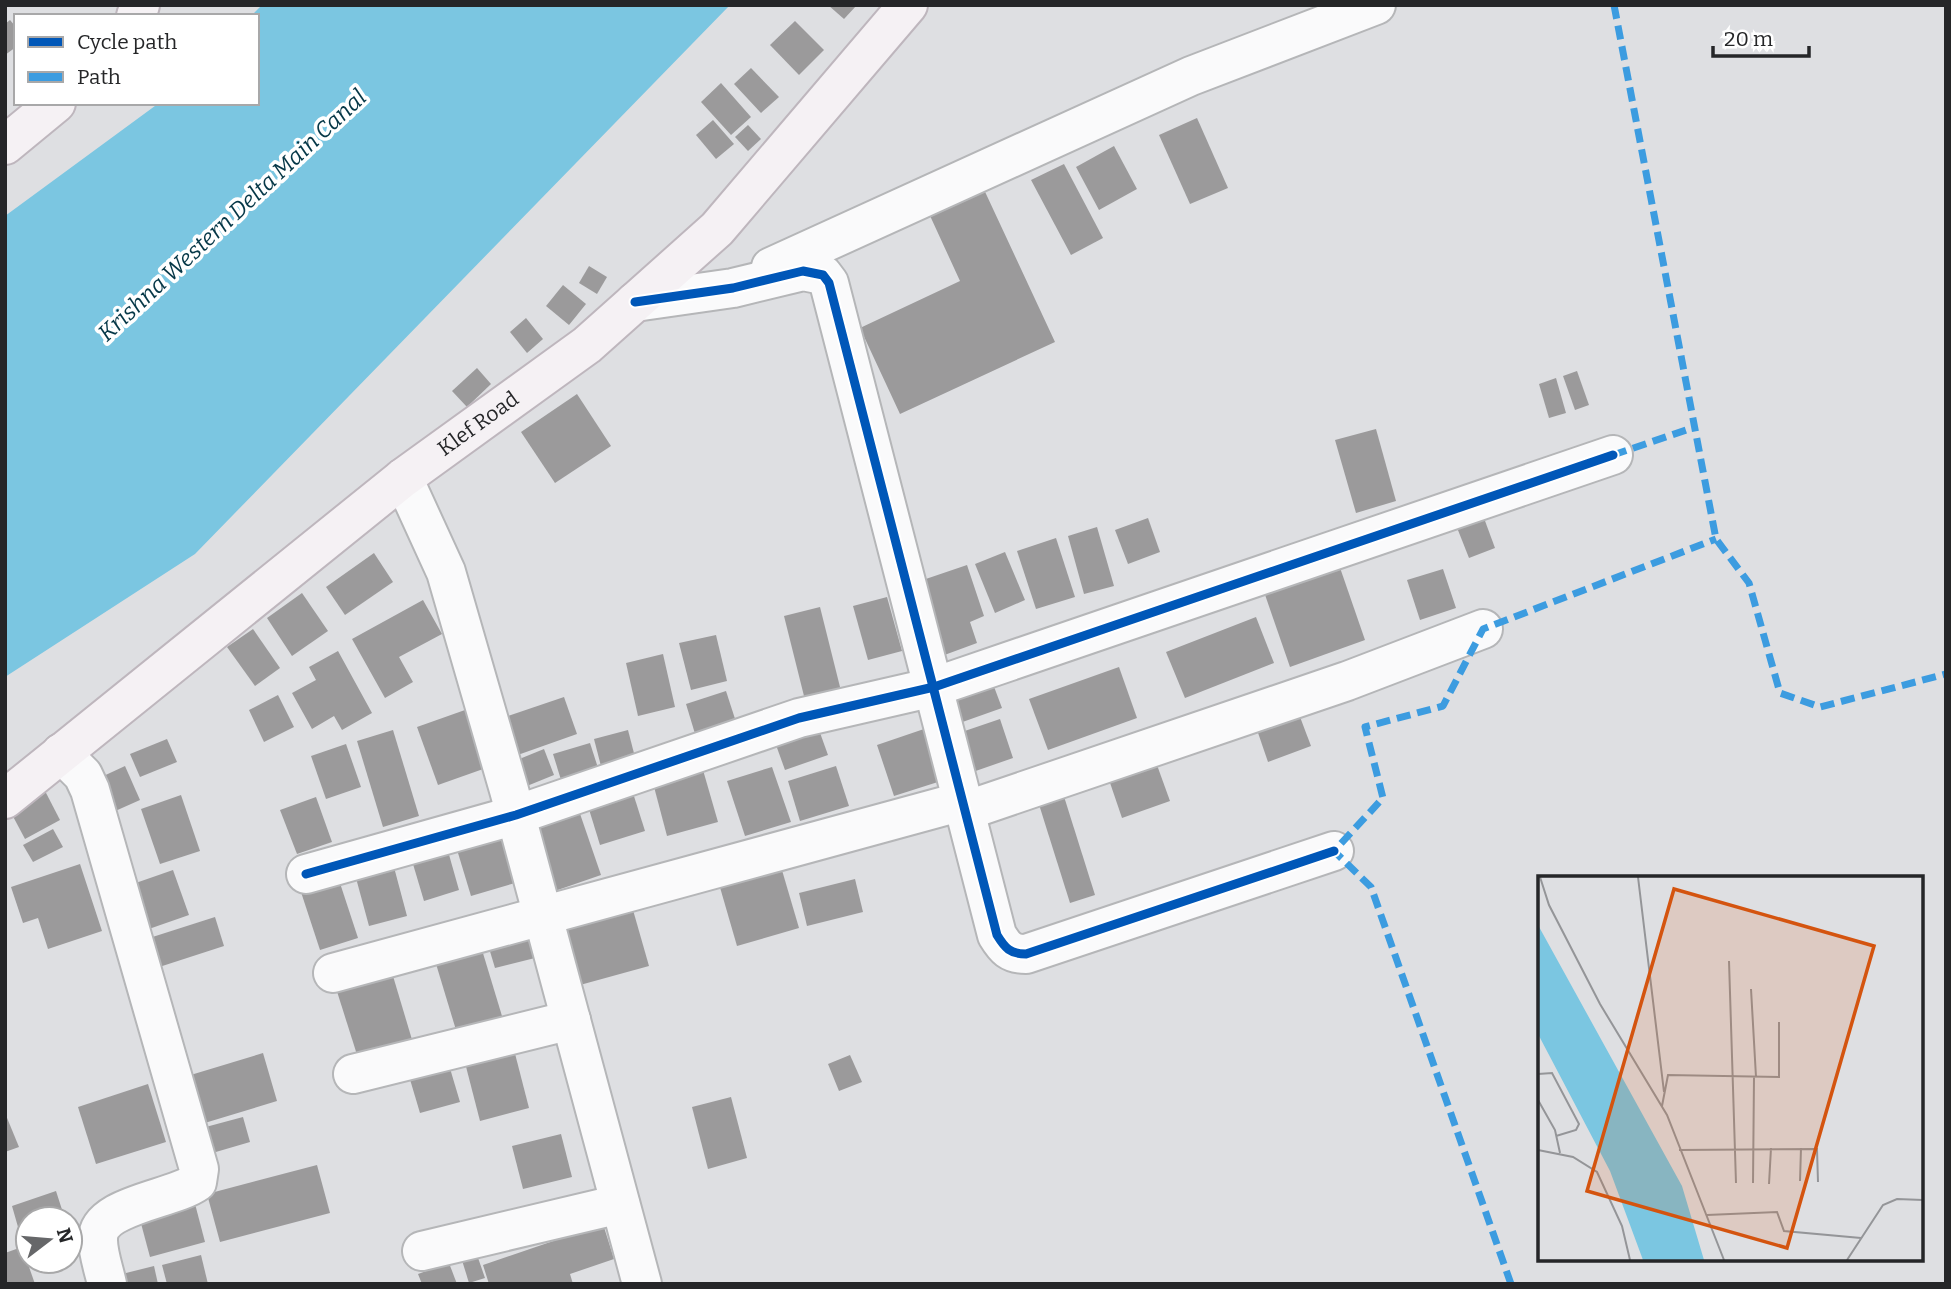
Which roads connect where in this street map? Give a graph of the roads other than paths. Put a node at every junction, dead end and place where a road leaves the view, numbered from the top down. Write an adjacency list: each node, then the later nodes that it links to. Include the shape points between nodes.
1 (908, 5): 6 (main road, Klef Road, via 716,229)
2 (1376, 5): 5 (street, via 1191,76)
3 (54, 105): 4 (main road)
4 (5, 145)
5 (719, 290): 6 (street); 10 (street, via 803,271 823,275 829,283)
6 (635, 302): 8 (main road, Klef Road, via 587,345)
7 (1613, 455): 10 (street)
8 (403, 478): 11 (main road, Klef Road); 14 (street, via 446,572)
9 (1483, 629): 13 (street, via 1347,681)
10 (934, 687): 13 (street); 14 (street, via 799,718)
11 (61, 753): 12 (main road, Klef Road); 23 (street, via 83,775 90,790 199,1169 197,1182 184,1192 113,1213 101,1224 97,1238)
12 (5, 799)
13 (964, 806): 15 (street, via 997,935 1005,948 1016,954); 17 (street)
14 (516, 815): 16 (street); 17 (street)
15 (1334, 851)
16 (306, 874)
17 (543, 917): 18 (street); 19 (street)
18 (333, 973)
19 (571, 1020): 20 (street); 21 (street)
20 (353, 1074)
21 (620, 1204): 22 (street); 24 (street)
22 (422, 1251)
23 (107, 1284)
24 (642, 1284)

